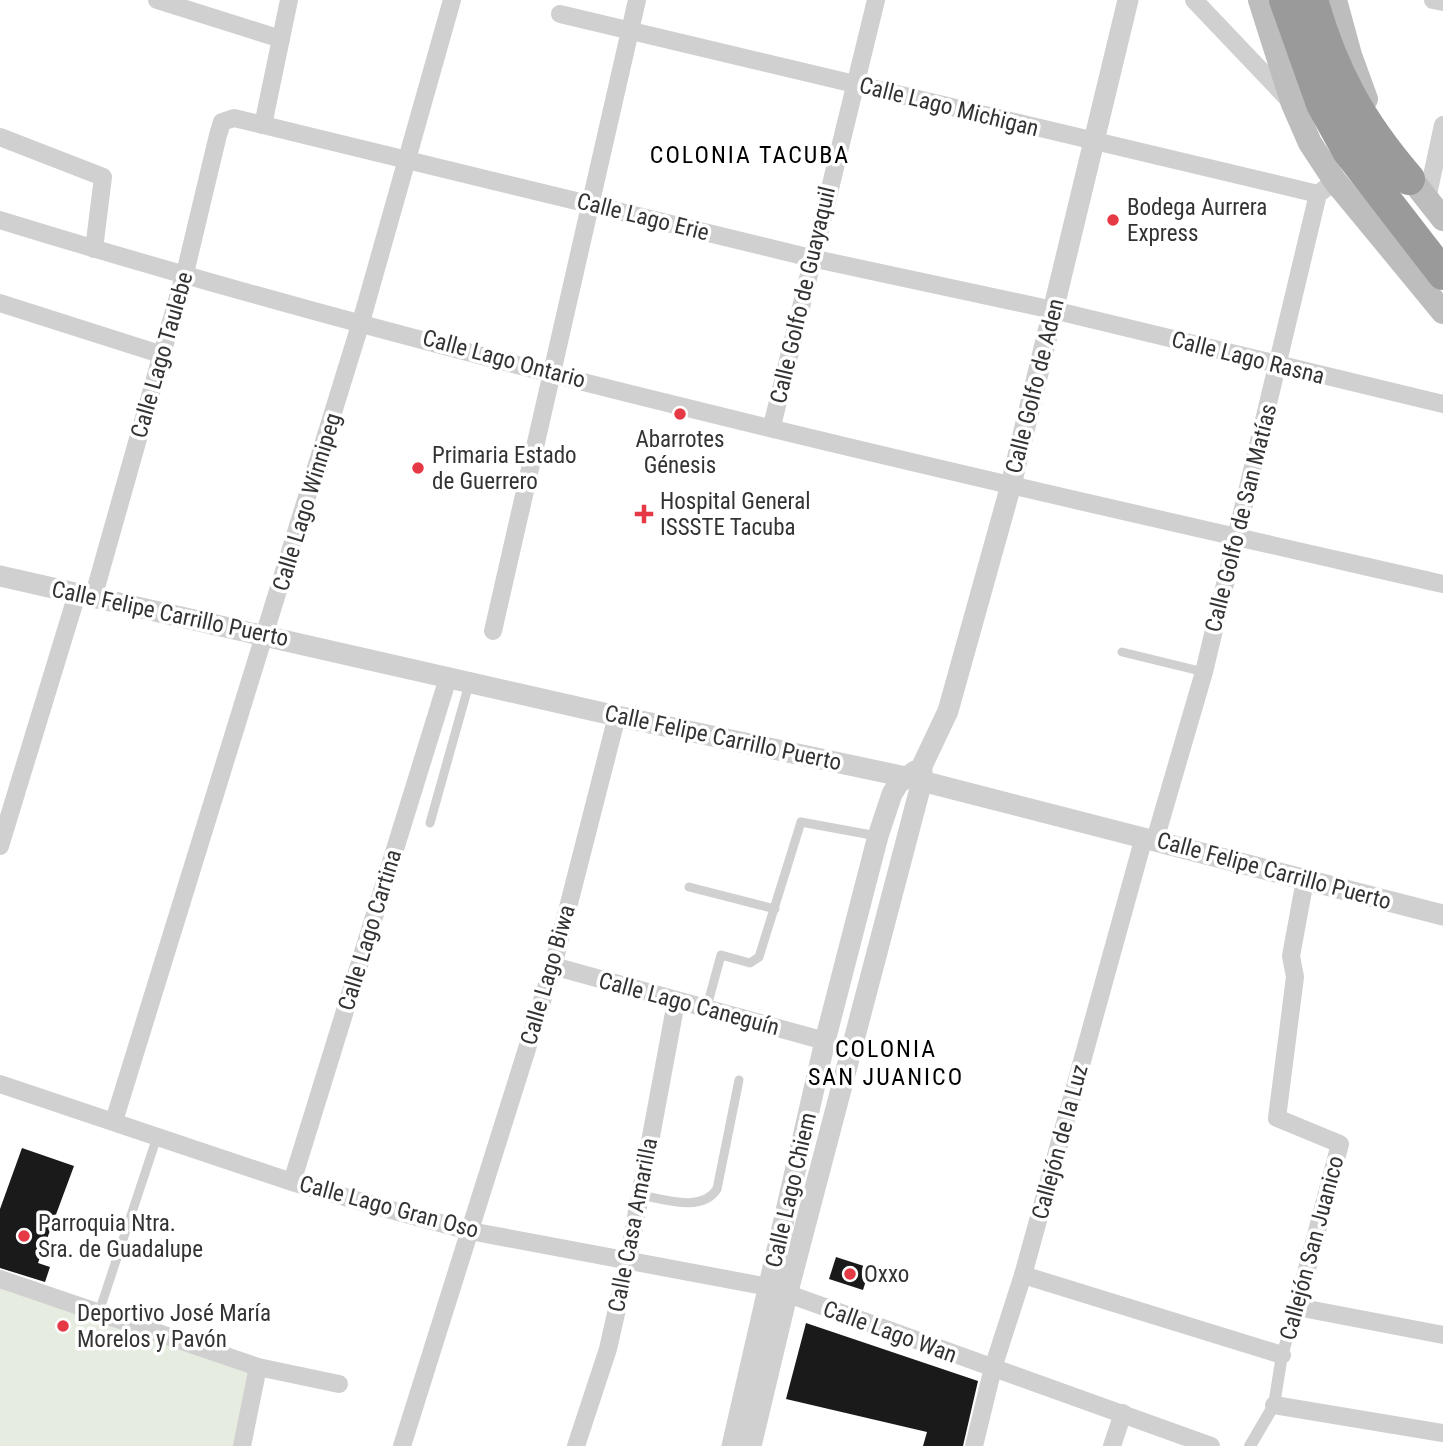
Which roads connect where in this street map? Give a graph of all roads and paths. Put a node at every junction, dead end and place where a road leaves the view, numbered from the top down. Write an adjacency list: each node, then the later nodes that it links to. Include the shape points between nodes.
1 (157, 0): 16 (street)
2 (289, 0): 16 (street)
3 (452, 0): 24 (street, Calle Lago Winnipeg)
4 (637, 0): 15 (street)
5 (876, 0): 17 (street, Calle Golfo de Guayaquil)
6 (1128, 0): 23 (street, Calle Golfo de Aden)
7 (1194, 0): 18 (street)
8 (1260, 0): 18 (main road)
9 (1285, 0): 18 (highway)
10 (1312, 0): 18 (highway, via 1324,41)
11 (1335, 0): 26 (main road, via 1364,95)
12 (1433, 0): 13 (street)
13 (1443, 2)
14 (560, 14): 15 (street, Calle Lago Michigan)
15 (629, 32): 17 (street, Calle Lago Michigan); 27 (street)
16 (281, 39): 20 (street)
17 (855, 84): 23 (street, Calle Lago Michigan); 30 (street, Calle Golfo de Guayaquil)
18 (1320, 101): 25 (main road, via 1310,143); 26 (highway, via 1370,131); 31 (highway, via 1354,160)
19 (234, 118): 20 (street, Calle Lago Erie); 32 (street, Calle Lago Taulebe, via 222,122)
20 (263, 125): 24 (street, Calle Lago Erie)
21 (1443, 125): 26 (street)
22 (0, 136): 29 (street, via 103,177)
23 (1093, 143): 25 (street, Calle Lago Michigan); 34 (street, Calle Golfo de Aden)
24 (408, 160): 27 (street, Calle Lago Erie); 36 (street, Calle Lago Winnipeg)
25 (1327, 188): 35 (main road); 38 (street, Calle Golfo de San Matías)
26 (1431, 202)
27 (589, 204): 30 (street, Calle Lago Erie); 39 (street)
28 (0, 220): 29 (street, Calle Lago Ontario)
29 (94, 250): 32 (street, Calle Lago Ontario)
30 (811, 258): 34 (street, Calle Lago Erie); 41 (street, Calle Golfo de Guayaquil)
31 (1443, 274)
32 (184, 276): 36 (street, Calle Lago Ontario); 37 (street, Calle Lago Taulebe)
33 (0, 303): 37 (street)
34 (1053, 310): 38 (street, Calle Lago Rasna); 42 (street, Calle Golfo de Aden)
35 (1443, 312)
36 (361, 322): 39 (street, Calle Lago Ontario); 48 (street, Calle Lago Winnipeg)
37 (163, 355): 46 (street, Calle Lago Taulebe)
38 (1277, 366): 40 (street, Calle Lago Rasna); 43 (street, Calle Golfo de San Matías)
39 (550, 372): 41 (street, Calle Lago Ontario); 47 (street)
40 (1443, 404)
41 (772, 426): 42 (street, Calle Lago Ontario)
42 (1011, 485): 43 (street, Calle Lago Ontario); 54 (street, Calle Golfo de Aden, via 948,711)
43 (1236, 537): 45 (street, Calle Lago Ontario); 50 (street, Calle Golfo de San Matías)
44 (0, 576): 46 (street, Calle Felipe Carrillo Puerto)
45 (1443, 584)
46 (85, 596): 48 (street, Calle Felipe Carrillo Puerto); 58 (street, Calle Lago Taulebe)
47 (493, 631)
48 (267, 635): 51 (street, Calle Felipe Carrillo Puerto); 69 (street, Calle Lago Winnipeg)
49 (1122, 652): 50 (lane)
50 (1204, 672): 57 (street, Calle Golfo de San Matías)
51 (447, 678): 52 (street, Calle Felipe Carrillo Puerto); 71 (street, Calle Lago Cartina)
52 (469, 684): 53 (street, Calle Felipe Carrillo Puerto); 55 (lane)
53 (617, 716): 54 (street, Calle Felipe Carrillo Puerto); 63 (street, Calle Lago Biwa)
54 (916, 774): 56 (street, Calle Lago Chiem, via 892,794); 57 (street, Calle Felipe Carrillo Puerto); 77 (street, Calle Lago Chiem)
55 (430, 823)
56 (878, 836): 61 (lane, via 801,822); 66 (street, Calle Lago Chiem)
57 (1150, 839): 59 (street, Calle Felipe Carrillo Puerto); 75 (street, Callejón de la Luz)
58 (0, 846)
59 (1305, 880): 62 (street, Calle Felipe Carrillo Puerto); 78 (street, Callejón San Juanico, via 1291,956 1295,977 1277,1118 1340,1144)
60 (689, 887): 61 (lane)
61 (775, 909): 65 (lane, via 756,961 721,955)
62 (1442, 910)
63 (553, 966): 64 (street, Calle Lago Caneguín); 73 (street, Calle Lago Biwa)
64 (676, 1002): 65 (street, Calle Lago Caneguín); 72 (street, Calle Casa Amarilla)
65 (706, 1010): 66 (street, Calle Lago Caneguín)
66 (825, 1041): 77 (street, Calle Lago Chiem)
67 (739, 1080): 72 (lane, via 713,1196 697,1203)
68 (0, 1084): 69 (street, Calle Lago Gran Oso)
69 (114, 1121): 70 (street, Calle Lago Gran Oso)
70 (157, 1135): 71 (street, Calle Lago Gran Oso); 79 (lane)
71 (292, 1182): 73 (street, Calle Lago Gran Oso)
72 (640, 1195): 74 (street, Calle Casa Amarilla)
73 (470, 1231): 74 (street, Calle Lago Gran Oso); 89 (street, Calle Lago Biwa)
74 (628, 1260): 77 (street, Calle Lago Gran Oso); 90 (street, Calle Casa Amarilla, via 607,1349)
75 (1023, 1275): 81 (street); 83 (street, Callejón de la Luz)
76 (0, 1279): 79 (street)
77 (778, 1291): 83 (street, Calle Lago Wan); 91 (street, Calle Lago Chiem); 92 (street, Calle Lago Chiem)
78 (1297, 1307): 80 (street); 81 (street, Callejón San Juanico)
79 (99, 1312): 82 (street)
80 (1443, 1335)
81 (1282, 1355): 85 (street, Callejón San Juanico)
82 (258, 1367): 84 (street); 88 (street)
83 (993, 1368): 86 (street, Calle Lago Wan); 93 (street, Callejón de la Luz)
84 (339, 1384)
85 (1274, 1405): 87 (street); 96 (street, Callejón San Juanico)
86 (1123, 1413): 94 (street); 95 (street, Calle Lago Wan)
87 (1443, 1433)
88 (242, 1446)
89 (402, 1446)
90 (576, 1446)
91 (732, 1446)
92 (751, 1446)
93 (974, 1446)
94 (1112, 1446)
95 (1212, 1446)
96 (1250, 1446)

